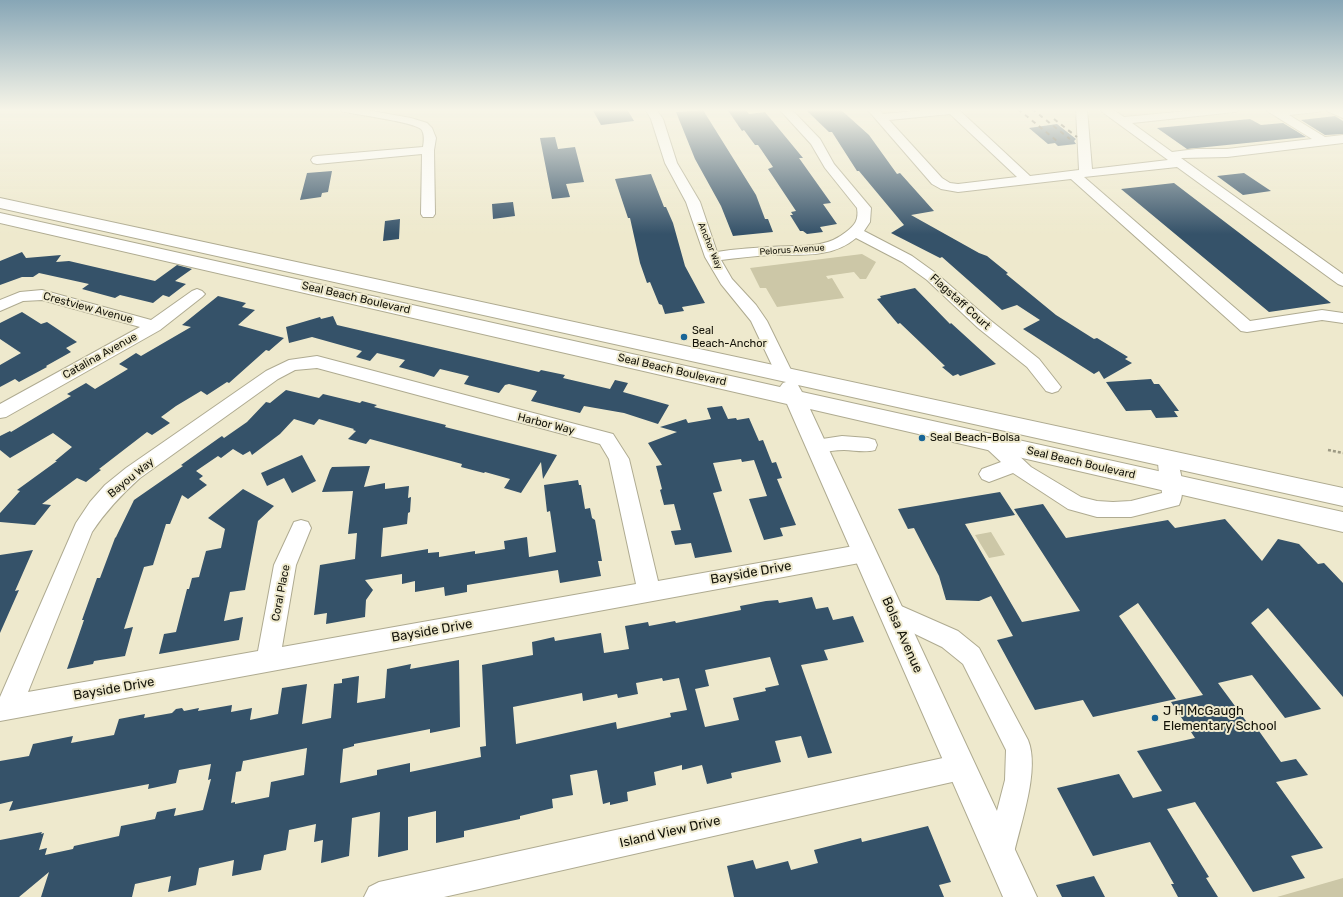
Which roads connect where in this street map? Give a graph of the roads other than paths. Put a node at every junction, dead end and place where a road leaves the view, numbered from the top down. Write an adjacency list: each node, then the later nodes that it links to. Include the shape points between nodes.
1 (428, 150): 15 (street)
2 (418, 151): 11 (street)
3 (667, 151): 18 (street, Anchor Way, via 671,163 693,202)
4 (821, 151): 17 (street, Pelorus Avenue, via 829,165 864,208 866,216 863,224)
5 (910, 151): 13 (street, via 932,176 946,186 958,188)
6 (996, 151): 13 (street)
7 (1080, 151): 12 (street)
8 (1164, 151): 10 (street)
9 (1247, 151): 10 (street, via 1196,153)
10 (1175, 159): 12 (street); 19 (street)
11 (317, 160)
12 (1080, 175): 13 (street); 22 (street, via 1247,326 1322,315)
13 (1028, 181)
14 (0, 203): 25 (main road, Seal Beach Boulevard)
15 (428, 214)
16 (0, 218): 27 (main road, Seal Beach Boulevard)
17 (854, 232): 18 (street, Pelorus Avenue, via 843,243 833,247); 26 (street, Flagstaff Court, via 907,259 932,276 984,324 1033,363)
18 (712, 257): 25 (street, Anchor Way, via 726,281 759,321)
19 (1343, 281)
20 (197, 294): 23 (street, Catalina Avenue)
21 (0, 306): 23 (street, Crestview Avenue, via 20,297 42,295)
22 (1343, 318)
23 (154, 326): 28 (street, Catalina Avenue)
24 (333, 367): 40 (street, Harbor Way, via 606,440 619,459); 43 (street, Bayou Way, via 317,362 293,364 282,369 133,473 112,491 83,528)
25 (784, 374): 27 (main road, Bolsa Avenue); 32 (main road, Seal Beach Boulevard)
26 (1052, 387)
27 (794, 398): 29 (main road, Seal Beach Boulevard); 31 (main road, Bolsa Avenue)
28 (0, 412)
29 (992, 442): 33 (street); 35 (main road, Seal Beach Boulevard)
30 (868, 445): 31 (street, via 842,443)
31 (816, 446): 39 (main road, Bolsa Avenue)
32 (1167, 459): 35 (street); 36 (main road, Seal Beach Boulevard)
33 (1016, 465): 34 (street); 35 (street, via 1075,503 1097,509 1131,509 1172,498)
34 (989, 474)
35 (1172, 483): 37 (main road, Seal Beach Boulevard)
36 (1343, 497)
37 (1343, 522)
38 (301, 528): 42 (street, Coral Place, via 285,565)
39 (865, 553): 40 (street, Bayside Drive); 41 (main road, Bolsa Avenue)
40 (649, 591): 42 (street, Bayside Drive)
41 (892, 612): 44 (main road, Bolsa Avenue); 45 (street, via 950,639 971,656 1019,749 1018,780)
42 (268, 661): 43 (street, Bayside Drive)
43 (5, 708)
44 (961, 767): 45 (main road, Bolsa Avenue); 46 (street, Island View Drive)
45 (1000, 853): 47 (main road, Bolsa Avenue)
46 (379, 897)
47 (1020, 897)

